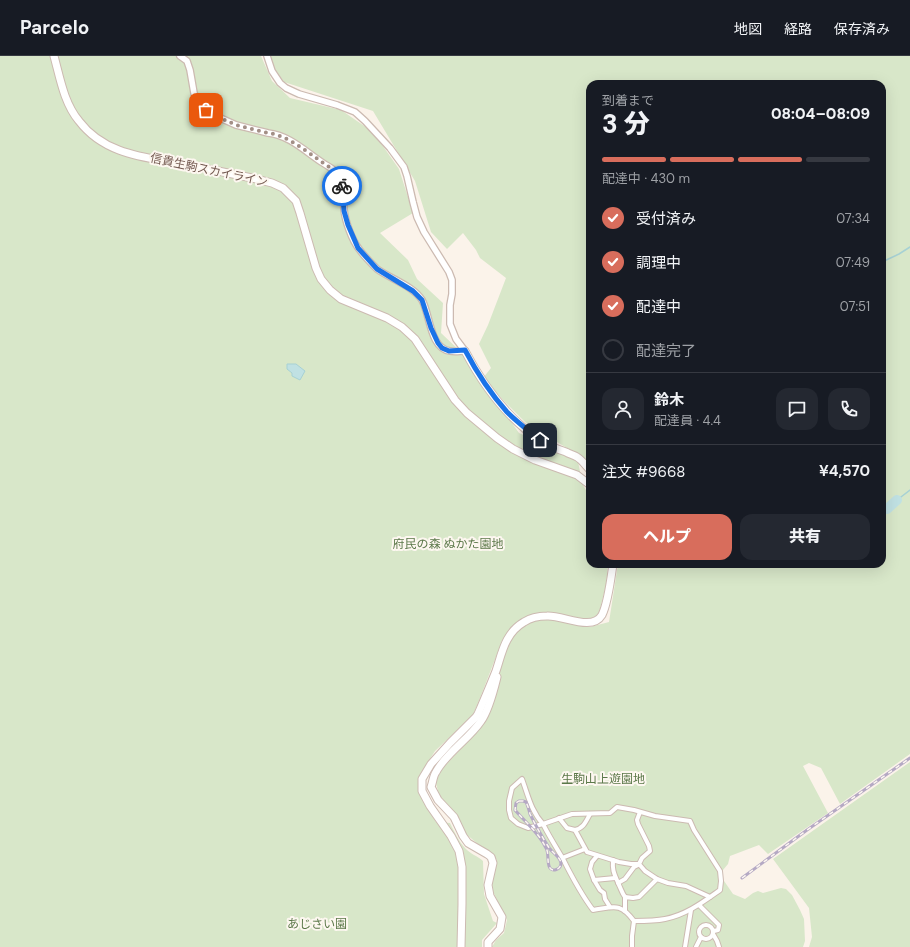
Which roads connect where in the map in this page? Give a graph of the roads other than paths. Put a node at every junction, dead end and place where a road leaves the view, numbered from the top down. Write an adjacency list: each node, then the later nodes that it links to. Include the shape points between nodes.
1 (54, 56): 6 (street, 信貴生駒スカイライン, via 66,98 79,121 91,134 108,145 130,154 252,178 283,188 296,201 316,268 330,290 341,298 387,318 416,339 455,400 497,438 535,460 577,475)
2 (180, 56): 4 (street, via 187,62 190,70 196,100 207,112 236,125 273,134 294,143 340,176 344,211 358,248 377,269 413,291 422,300 431,328 442,348 449,351)
3 (267, 56): 4 (street, via 272,71 286,88 355,112 390,148 404,167 417,217 452,280 450,324 456,339)
4 (465, 350): 5 (street, via 478,374 516,421 540,440 577,457)
5 (586, 466)
6 (586, 482)
7 (613, 568): 8 (street, via 607,600 598,620 586,623 547,616 524,622 515,629 505,644)
8 (496, 670): 32 (street, via 476,718 431,764 422,779 422,791 459,851 462,867); 33 (street, via 495,687 482,720 435,772 431,787 438,800 454,817 468,843 491,857 493,863 488,885 490,896 502,917 500,928 488,942)
9 (640, 812): 10 (street, via 617,807 610,813); 18 (street, via 638,824 650,851); 24 (street, via 690,821 720,871 720,890)
10 (590, 814): 11 (street, via 572,814); 13 (street, via 583,826)
11 (559, 818): 12 (street); 13 (street, via 567,828)
12 (543, 824): 12 (street, via 535,815 522,779 512,788 509,801 511,818 528,828); 16 (street)
13 (575, 830): 14 (street)
14 (585, 849): 15 (street); 16 (street)
15 (597, 856): 17 (street); 21 (street, via 590,869)
16 (562, 858): 26 (street, via 593,910)
17 (614, 860): 18 (street); 19 (street, via 612,868)
18 (639, 864): 20 (street); 22 (street)
19 (615, 878): 21 (street); 22 (street)
20 (657, 879): 23 (street, via 639,897); 24 (street, via 686,886)
21 (594, 880): 26 (street, via 604,893)
22 (618, 883): 23 (street)
23 (625, 897): 28 (street)
24 (710, 897): 25 (street)
25 (699, 905): 27 (street); 30 (street, via 719,925 718,930)
26 (610, 908): 28 (street, via 618,907)
27 (691, 910): 29 (street, via 665,919); 35 (street)
28 (625, 911): 29 (street)
29 (634, 921): 34 (street)
30 (714, 932): 31 (street, via 711,938); 31 (street, via 712,926 704,924 699,929); 37 (street)
31 (701, 937): 36 (street)
32 (461, 947)
33 (488, 947)
34 (632, 947)
35 (684, 947)
36 (696, 947)
37 (718, 947)

